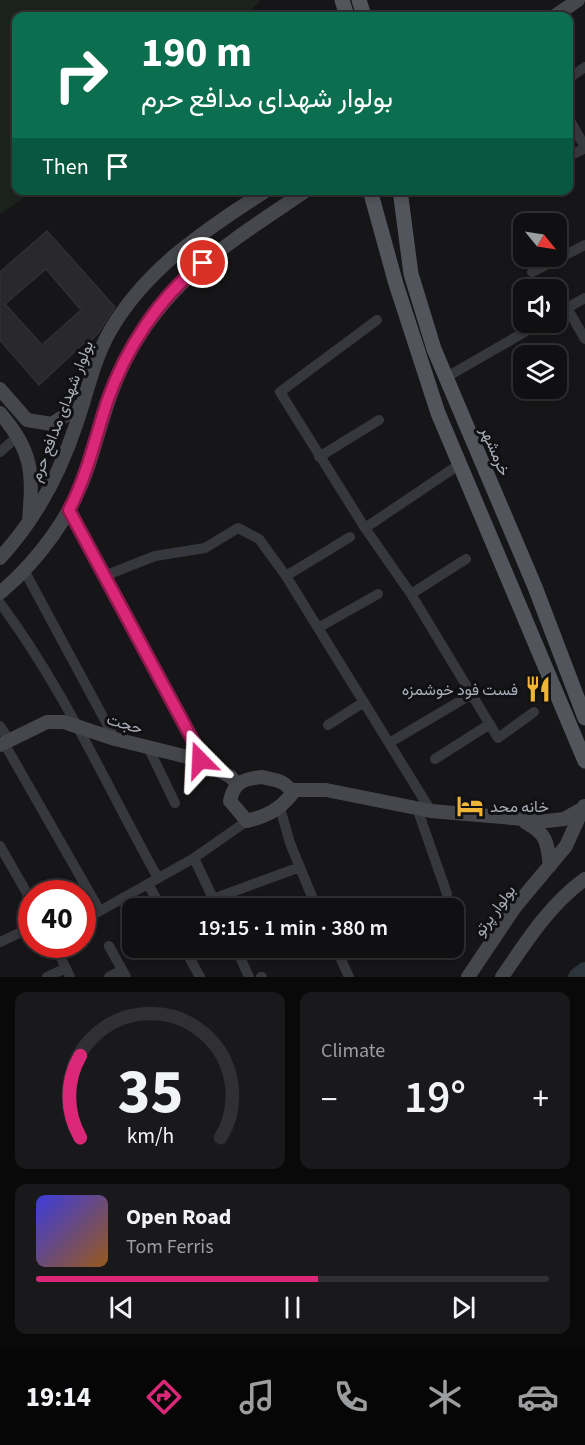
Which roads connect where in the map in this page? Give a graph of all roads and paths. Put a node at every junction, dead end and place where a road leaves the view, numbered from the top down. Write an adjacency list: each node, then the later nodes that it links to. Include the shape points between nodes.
1 (578, 0): 2 (main road)
2 (561, 12)
3 (573, 126): 4 (street)
4 (585, 147)
5 (260, 195): 20 (main road, بولوار شهدای مدافع حرم, via 189,242 134,296 109,332)
6 (300, 195): 27 (main road, via 193,271 158,309 116,378 88,466)
7 (372, 195): 10 (main road)
8 (377, 195): 10 (main road)
9 (399, 195): 18 (main road, خرمشهر, via 411,273)
10 (376, 209): 26 (main road, via 438,413)
11 (585, 246): 12 (street)
12 (532, 272)
13 (585, 298): 14 (street)
14 (567, 308): 17 (street)
15 (377, 320): 25 (street, via 280,392)
16 (523, 333): 18 (street)
17 (585, 339)
18 (445, 378): 36 (main road, خرمشهر)
19 (0, 390): 20 (main road, via 27,420 52,424)
20 (83, 404): 28 (main road, بولوار شهدای مدافع حرم, via 56,478)
21 (0, 412): 23 (main road)
22 (379, 420): 25 (street)
23 (18, 435): 24 (street); 28 (main road, via 26,448 31,473)
24 (0, 452)
25 (319, 457): 29 (street)
26 (460, 464): 29 (street); 40 (main road)
27 (69, 510): 33 (main road); 34 (street)
28 (28, 525): 31 (main road, بولوار شهدای مدافع حرم)
29 (365, 528): 39 (street)
30 (350, 537): 35 (street)
31 (0, 558)
32 (466, 559): 39 (street)
33 (24, 570): 37 (main road); 51 (street)
34 (104, 576): 35 (street, via 155,556 205,548 238,528 259,539); 57 (street)
35 (286, 576): 42 (street)
36 (536, 591): 40 (main road); 46 (main road, خرمشهر)
37 (0, 593)
38 (378, 594): 42 (street)
39 (411, 594): 43 (street)
40 (518, 600): 56 (main road)
41 (0, 603): 48 (street)
42 (318, 628): 44 (street)
43 (472, 694): 47 (street); 52 (street)
44 (364, 702): 49 (street); 52 (street)
45 (534, 712): 47 (street, via 498,738)
46 (585, 718)
47 (490, 724): 55 (street)
48 (76, 725): 51 (main road, حجت); 53 (main road, حجت, via 47,722); 74 (street)
49 (328, 725)
50 (0, 726): 53 (street)
51 (115, 739): 54 (main road, حجت)
52 (389, 742): 64 (street)
53 (4, 743): 80 (street)
54 (148, 747): 57 (main road, حجت); 60 (street)
55 (435, 759)
56 (585, 761)
57 (205, 763): 58 (main road, حجت)
58 (237, 784): 59 (main road, via 243,779 262,777 280,781); 66 (main road, via 230,801)
59 (290, 789): 62 (main road, via 292,794); 63 (main road, via 326,790)
60 (175, 803)
61 (584, 806): 65 (main road, via 564,819); 67 (main road, بولوار پرتو)
62 (280, 808): 66 (main road); 71 (street)
63 (417, 808): 64 (main road); 75 (street)
64 (431, 811): 65 (main road)
65 (516, 818): 70 (main road, via 541,831)
66 (247, 821): 69 (street)
67 (579, 832): 70 (main road, بولوار پرتو)
68 (0, 846): 73 (street)
69 (194, 858): 74 (street); 77 (street)
70 (550, 866): 96 (main road, بولوار پرتو, via 515,907)
71 (300, 867): 78 (street); 79 (street)
72 (585, 879): 97 (main road, via 568,891)
73 (19, 880)
74 (153, 881): 76 (street); 80 (street)
75 (447, 894)
76 (158, 898)
77 (212, 898)
78 (229, 898)
79 (313, 898)
80 (100, 911): 81 (street)
81 (96, 913)
82 (18, 934): 83 (street)
83 (0, 942)
84 (109, 946): 90 (street)
85 (61, 958): 89 (street)
86 (190, 958): 93 (street)
87 (240, 958): 94 (street)
88 (340, 958): 95 (street)
89 (68, 972): 91 (street)
90 (124, 974): 92 (street)
91 (47, 977)
92 (109, 977)
93 (200, 977)
94 (249, 977)
95 (349, 977)
96 (468, 977)
97 (502, 977)

